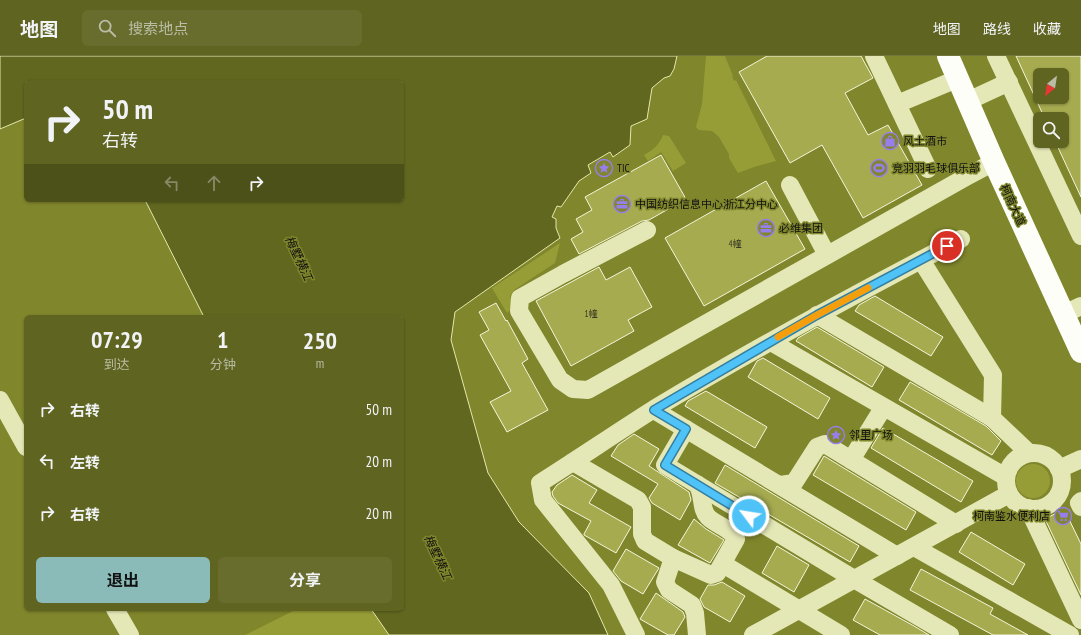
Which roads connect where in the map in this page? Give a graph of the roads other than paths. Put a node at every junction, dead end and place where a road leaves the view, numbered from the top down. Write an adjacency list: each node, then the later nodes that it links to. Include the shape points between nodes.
1 (874, 56): 7 (street)
2 (948, 56): 4 (main road, 柯南大道)
3 (996, 56): 5 (street)
4 (957, 78): 6 (main road, 柯南大道); 7 (street)
5 (1008, 82): 6 (street); 12 (street)
6 (968, 101): 8 (main road, 柯南大道)
7 (897, 104): 9 (street)
8 (994, 162): 14 (street); 16 (main road, 柯南大道)
9 (928, 169)
10 (790, 185): 14 (street)
11 (647, 230): 14 (street, via 520,298 519,311 560,380 572,388 588,390)
12 (1081, 236)
13 (961, 239): 15 (street)
14 (827, 255)
15 (921, 260): 17 (street); 23 (street, via 993,375)
16 (1072, 310): 19 (main road, 柯南大道)
17 (817, 315): 18 (street); 23 (street)
18 (771, 342): 21 (street); 22 (street)
19 (1081, 352)
20 (0, 400): 25 (street)
21 (884, 408): 27 (street); 31 (street)
22 (654, 410): 24 (street); 28 (street)
23 (992, 418): 26 (street)
24 (686, 429): 32 (street, via 665,465); 33 (street)
25 (24, 443)
26 (1029, 453): 30 (street, via 1047,456); 31 (street, via 1013,461)
27 (851, 460): 33 (street, via 825,444 816,447 794,483); 38 (street)
28 (573, 462): 41 (street, via 638,500 642,507 642,534 645,541); 48 (street, via 540,484 543,500 612,585)
29 (1079, 464): 30 (street)
30 (1059, 469): 37 (street, via 1061,486 1053,501 1046,506)
31 (1006, 477): 34 (street)
32 (697, 484): 42 (street, via 708,517 733,533 736,539); 43 (street)
33 (780, 485): 40 (street)
34 (1009, 494): 37 (street, via 1017,503); 38 (street)
35 (1081, 501): 36 (street)
36 (1081, 507)
37 (1028, 508): 46 (street)
38 (956, 524): 39 (street)
39 (914, 547): 40 (street); 53 (street)
40 (897, 556): 43 (street)
41 (673, 558): 42 (street, via 711,575 717,573); 49 (street, via 665,582 669,590 692,605)
42 (723, 564): 44 (street)
43 (854, 579): 44 (street); 52 (street)
44 (798, 610): 50 (street); 51 (street)
45 (117, 611): 47 (street)
46 (1081, 620)
47 (130, 635)
48 (636, 635)
49 (698, 635)
50 (754, 635)
51 (841, 635)
52 (950, 635)
53 (1070, 635)

